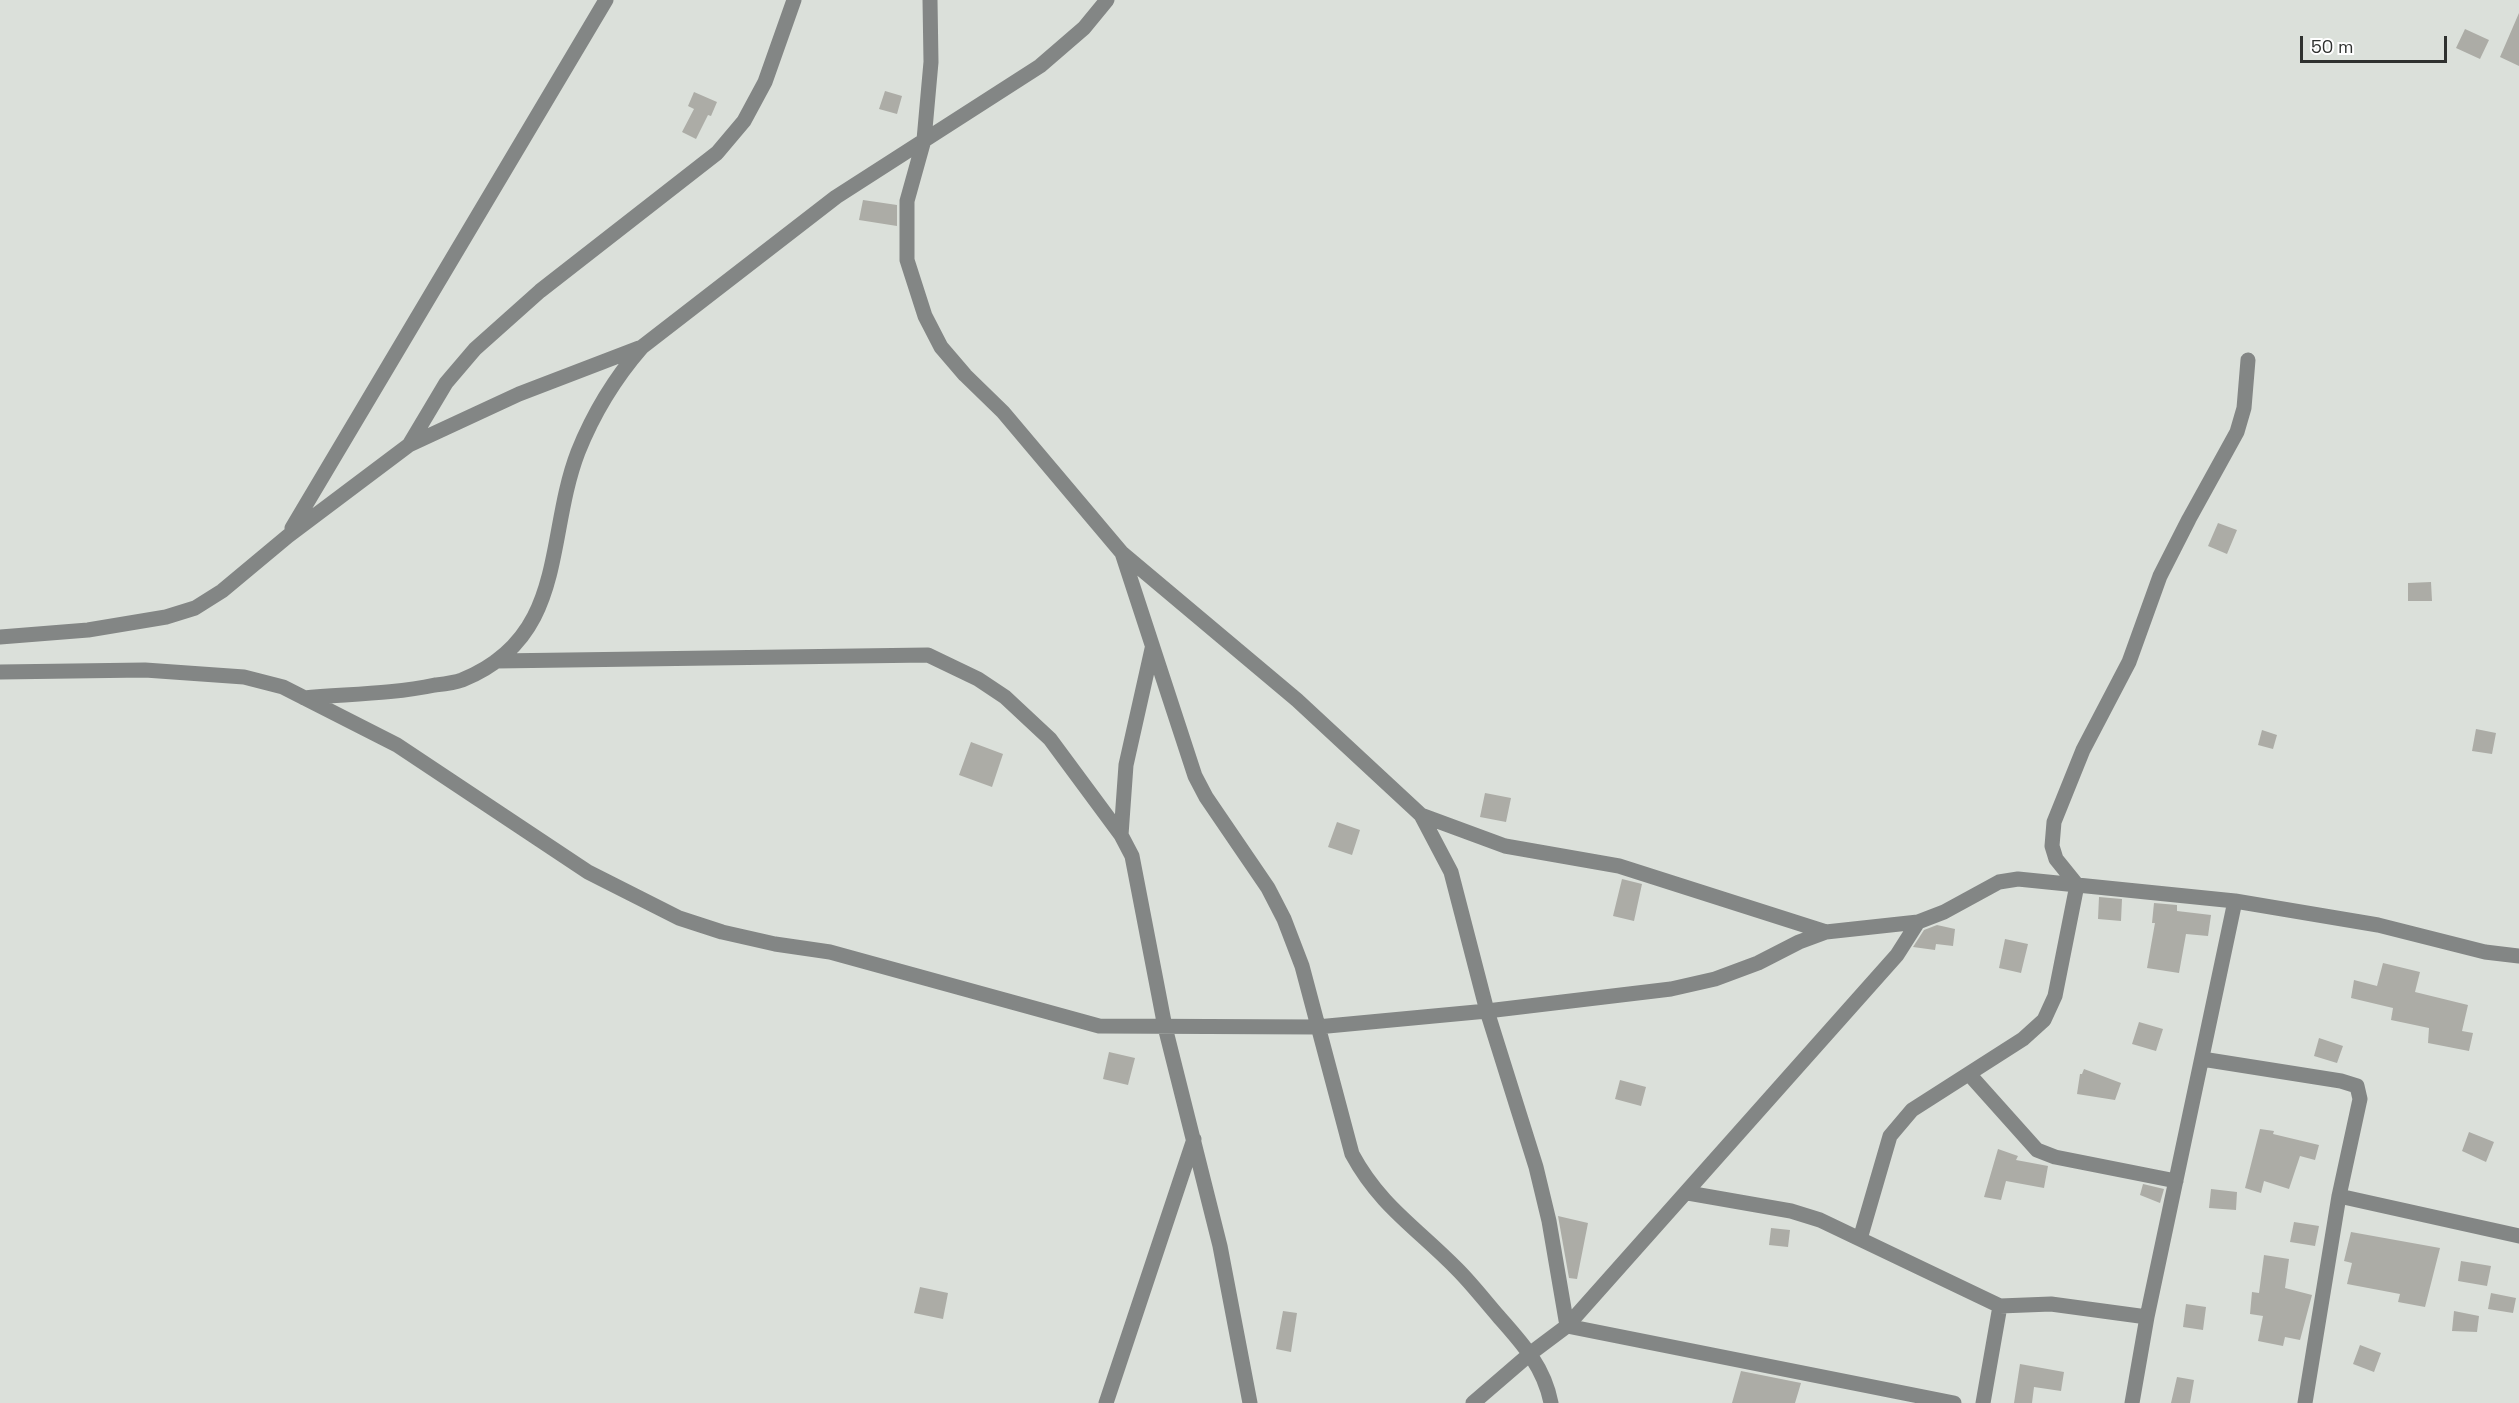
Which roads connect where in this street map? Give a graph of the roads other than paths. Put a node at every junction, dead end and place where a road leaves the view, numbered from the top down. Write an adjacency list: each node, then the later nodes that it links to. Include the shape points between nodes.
1 (606, 0): 9 (street)
2 (795, 0): 8 (street, via 765,82 744,121 717,153 540,291 475,349 446,383)
3 (930, 0): 5 (street, via 931,62)
4 (1107, 0): 5 (street, via 1084,28 1040,66)
5 (924, 140): 6 (street, via 836,197); 10 (street, via 907,201 907,260 925,316 941,346 965,375 1003,412)
6 (642, 347): 8 (street, via 519,394); 13 (street, via 601,402 578,453 547,588 535,618)
7 (2248, 360): 18 (street, via 2244,408 2237,432 2160,576 2129,662 2083,750 2054,822 2052,846 2056,858)
8 (409, 445): 9 (street)
9 (288, 536): 11 (street, via 222,591 195,608 88,630)
10 (1122, 553): 12 (street); 16 (street, via 1297,700)
11 (0, 637)
12 (1152, 647): 17 (street, via 1126,765); 25 (street, via 1195,776 1284,919 1302,966)
13 (496, 661): 15 (street, via 461,680 419,689); 17 (street, via 928,655 1005,697 1050,739)
14 (0, 672): 15 (street, via 145,670 244,677 283,687)
15 (304, 698): 24 (street, via 397,745 588,872 679,918 775,944 830,952 1099,1026)
16 (1421, 815): 21 (street, via 1505,846 1619,866); 23 (street, via 1451,872)
17 (1121, 836): 24 (street, via 1137,876)
18 (2077, 885): 19 (street); 20 (street, via 2018,879 1999,882); 27 (street, via 2055,996 2044,1020 2023,1039)
19 (2235, 901): 22 (street, via 2378,925 2475,950); 26 (street)
20 (1918, 922): 21 (street); 30 (street, via 1897,955)
21 (1826, 932): 23 (street, via 1715,979 1671,989)
22 (2519, 956)
23 (1487, 1011): 25 (street); 36 (street, via 1536,1167)
24 (1165, 1027): 25 (street); 28 (street)
25 (1317, 1027): 37 (street, via 1352,1154 1364,1176 1383,1200 1456,1269)
26 (2202, 1059): 29 (street); 31 (street, via 2357,1086 2360,1099)
27 (1969, 1074): 29 (street, via 2037,1150); 33 (street, via 1912,1110 1890,1136)
28 (1194, 1139): 38 (street); 39 (street, via 1220,1246)
29 (2176, 1181): 35 (street)
30 (1688, 1192): 33 (street, via 1791,1211); 36 (street)
31 (2339, 1196): 32 (street); 45 (street)
32 (2519, 1236)
33 (1860, 1239): 34 (street)
34 (2000, 1306): 35 (street, via 2051,1304); 43 (street)
35 (2147, 1317): 44 (street)
36 (1567, 1326): 37 (street); 42 (street)
37 (1531, 1353): 40 (street); 41 (street, via 1547,1383)
38 (1106, 1403)
39 (1250, 1403)
40 (1473, 1403)
41 (1551, 1403)
42 (1954, 1403)
43 (1983, 1403)
44 (2132, 1403)
45 (2305, 1403)

